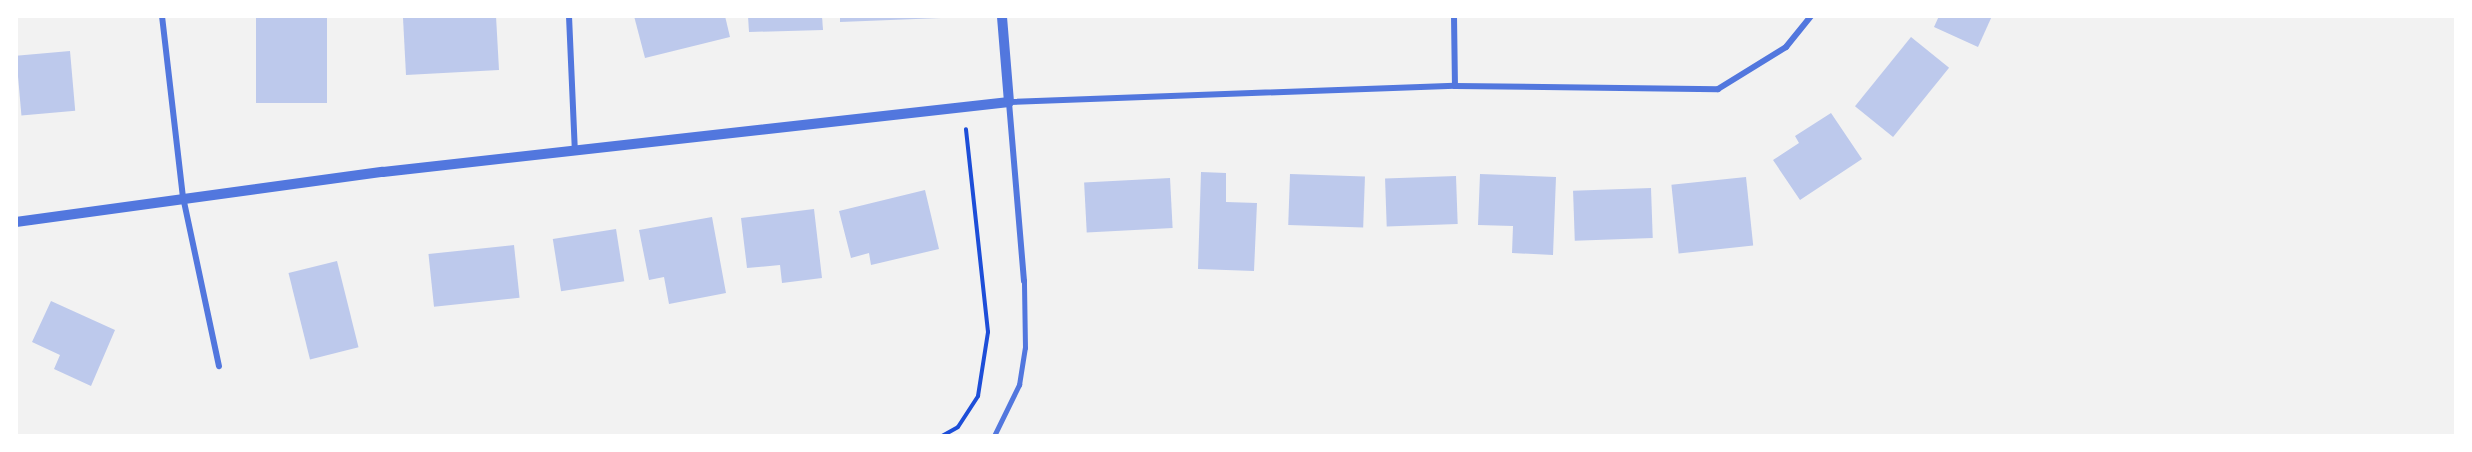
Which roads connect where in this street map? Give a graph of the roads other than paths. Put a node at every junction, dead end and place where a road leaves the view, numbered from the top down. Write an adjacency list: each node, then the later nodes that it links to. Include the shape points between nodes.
1 (162, 16): 9 (street)
2 (568, 16): 8 (street)
3 (1002, 16): 7 (street)
4 (1454, 16): 6 (street)
5 (1811, 16): 6 (street, via 1786,47 1718,89)
6 (1455, 86): 7 (street)
7 (1009, 102): 8 (street); 11 (street)
8 (575, 153): 9 (street)
9 (183, 197): 10 (street); 12 (street)
10 (16, 222)
11 (1024, 281): 13 (lane, via 1025,348 1019,385)
12 (219, 366)
13 (994, 435)

